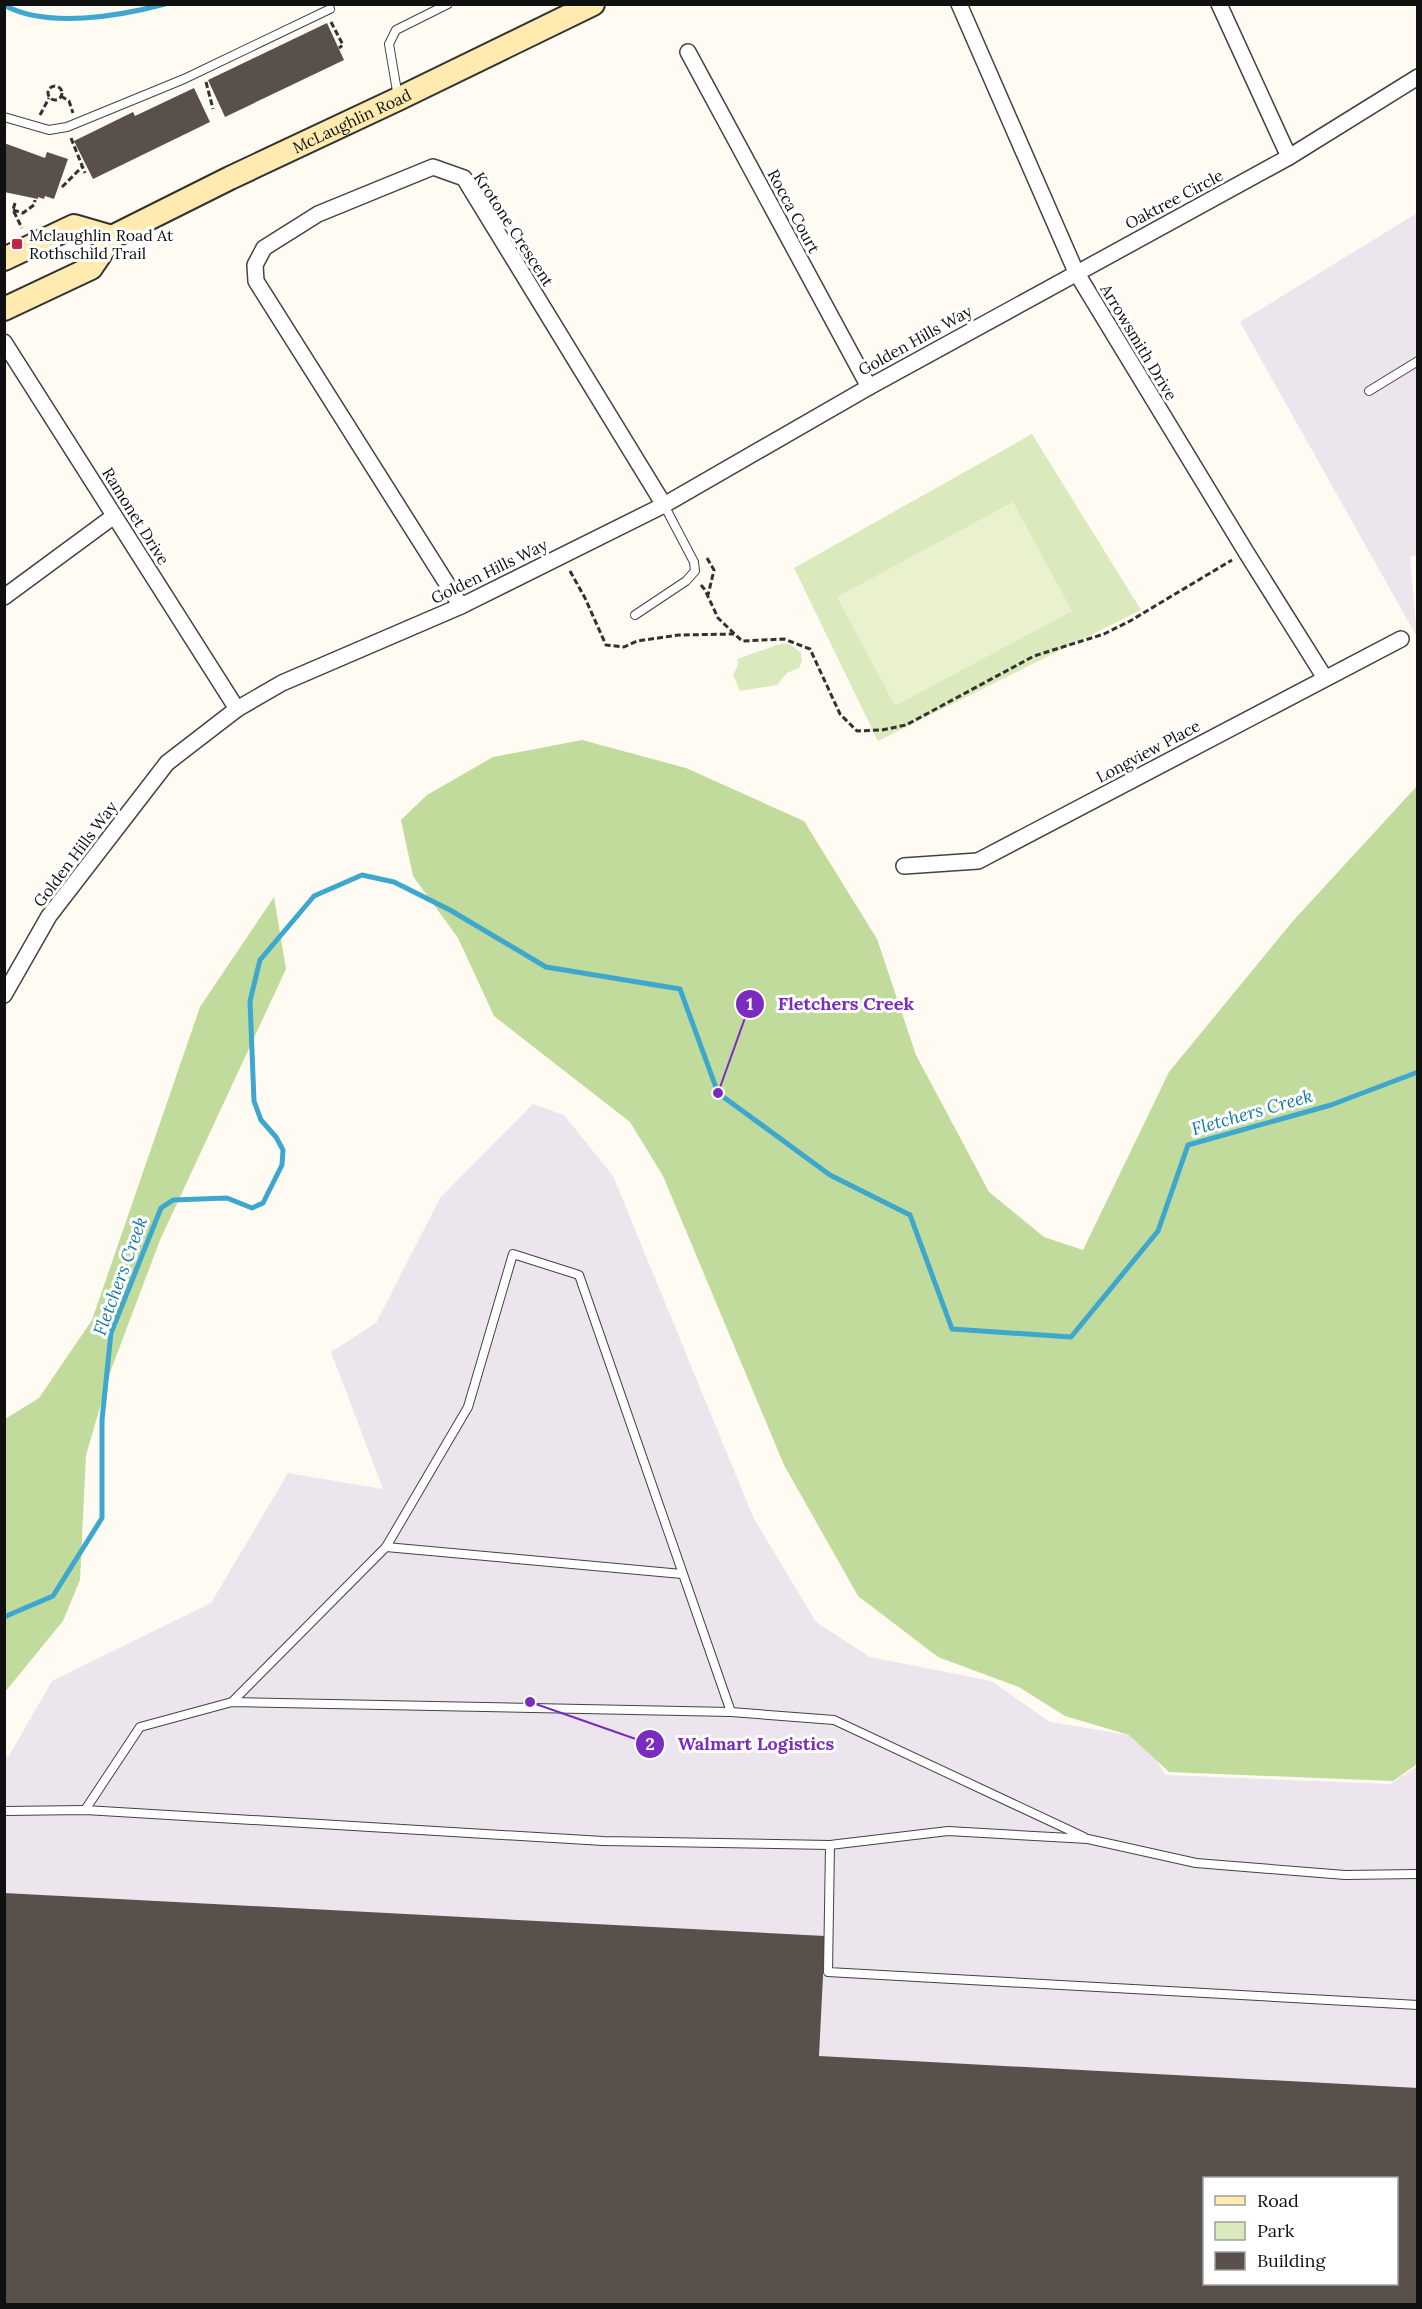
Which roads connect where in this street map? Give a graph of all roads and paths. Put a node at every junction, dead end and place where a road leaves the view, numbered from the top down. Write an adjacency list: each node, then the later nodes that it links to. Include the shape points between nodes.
1 (448, 4): 12 (lane, via 396,30 389,44)
2 (593, 4): 12 (street, McLaughlin Road)
3 (959, 4): 28 (street, Arrowsmith Drive)
4 (1219, 4): 18 (street)
5 (328, 10): 6 (path, via 343,45); 8 (lane)
6 (339, 48)
7 (688, 52): 32 (street, Rocca Court)
8 (202, 70): 13 (path); 15 (lane)
9 (1418, 77): 18 (street, Oaktree Circle)
10 (61, 96): 11 (path, via 56,100); 11 (path, via 61,89 53,85 48,90); 15 (path, via 69,101)
11 (49, 98): 17 (path)
12 (398, 99): 26 (street, McLaughlin Road)
13 (213, 109)
14 (4, 117): 17 (lane)
15 (77, 123): 16 (lane)
16 (67, 127): 17 (lane); 19 (path)
17 (35, 128)
18 (1289, 157): 28 (street, Oaktree Circle)
19 (83, 166): 20 (path); 21 (path)
20 (85, 173)
21 (62, 187)
22 (35, 200): 24 (path, via 23,213)
23 (15, 203): 24 (path)
24 (13, 210): 25 (path)
25 (26, 235)
26 (112, 237): 27 (street, via 74,226); 29 (street, McLaughlin Road, via 91,268)
27 (4, 259)
28 (1076, 272): 32 (street, Golden Hills Way); 36 (street, Arrowsmith Drive)
29 (4, 309)
30 (4, 342): 35 (street, Ramonet Drive)
31 (1418, 361): 33 (lane)
32 (868, 387): 34 (street, Golden Hills Way)
33 (1369, 391)
34 (664, 505): 37 (lane, via 694,562); 39 (street, Golden Hills Way); 39 (street, Krotone Crescent, via 464,178 433,167 318,214 264,248 255,265 256,280)
35 (114, 516): 38 (street); 43 (street, Ramonet Drive)
36 (1246, 552): 37 (path, via 1104,634 1034,656 906,725 882,730 857,731 840,714 810,649 784,639 742,641 718,618 705,590); 42 (street, Arrowsmith Drive)
37 (691, 575): 40 (lane)
38 (4, 597)
39 (461, 606): 43 (street, Golden Hills Way, via 282,683)
40 (634, 615)
41 (1401, 639): 42 (street, Longview Place)
42 (1325, 678): 44 (street, Longview Place, via 978,861)
43 (237, 709): 45 (street, Golden Hills Way, via 167,763 49,916)
44 (904, 866)
45 (4, 995)
46 (386, 1547): 47 (lane); 47 (lane, via 468,1407 513,1254 579,1275); 48 (lane)
47 (682, 1574): 49 (lane)
48 (232, 1702): 49 (lane); 50 (lane, via 140,1727)
49 (731, 1712): 52 (lane, via 834,1720)
50 (84, 1810): 51 (lane); 53 (lane, via 603,1841)
51 (4, 1811)
52 (1088, 1839): 53 (lane, via 948,1831); 54 (lane, via 1196,1863 1345,1875)
53 (830, 1845): 55 (lane, via 828,1972)
54 (1418, 1874)
55 (1418, 2005)

